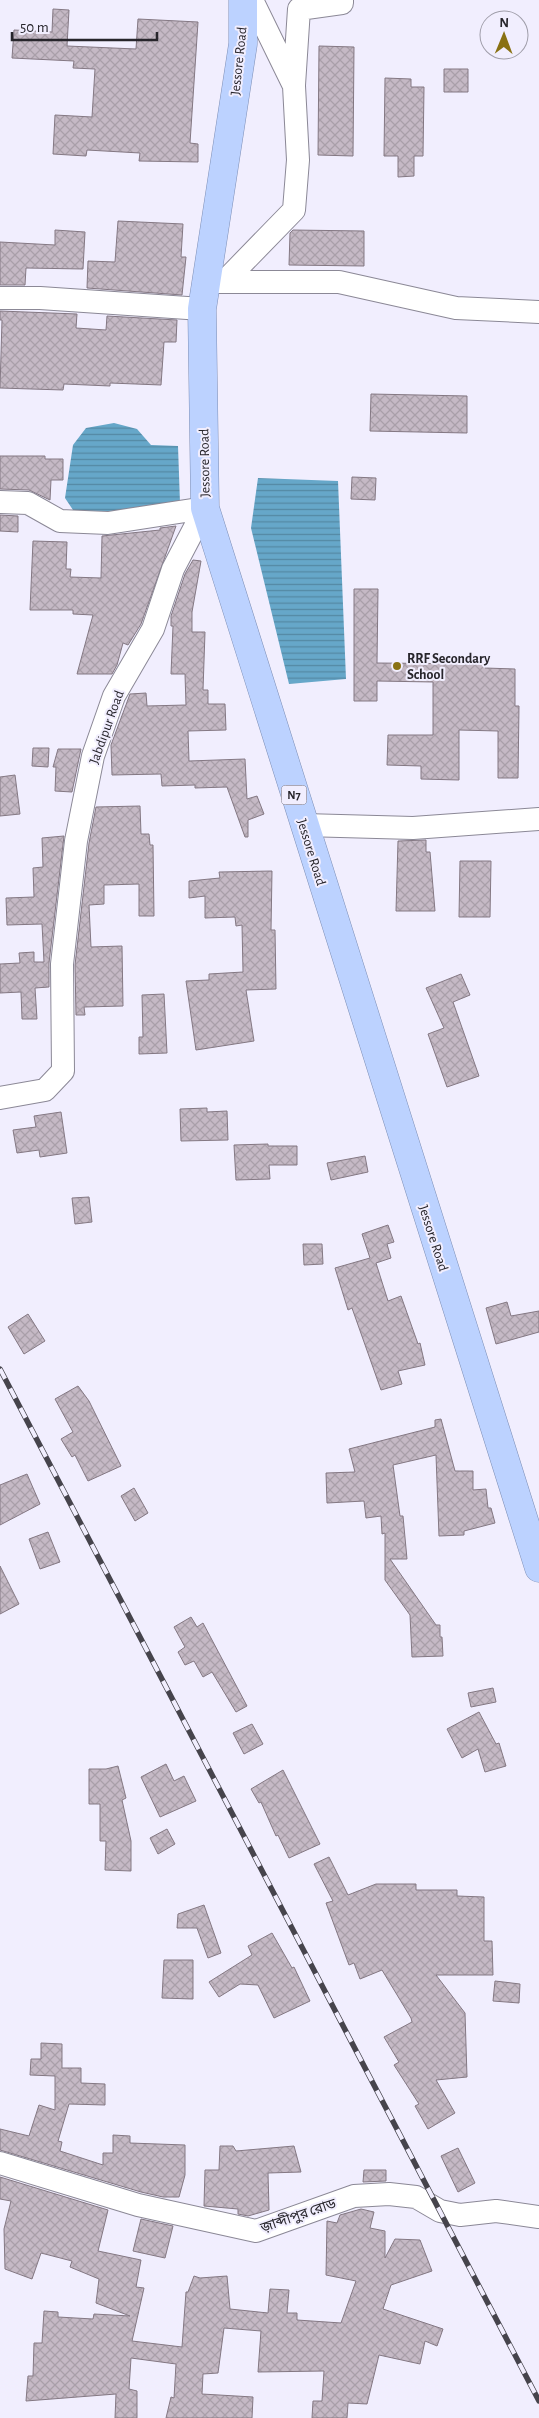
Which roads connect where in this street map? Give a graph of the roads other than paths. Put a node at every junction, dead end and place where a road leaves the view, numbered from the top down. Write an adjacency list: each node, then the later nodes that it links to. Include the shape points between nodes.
1 (243, 0): 5 (highway, Jessore Road / N7, via 243,44)
2 (252, 0): 4 (street)
3 (342, 0): 4 (street, via 342,3 299,9)
4 (294, 86): 5 (street, via 298,160 294,210)
5 (216, 282): 7 (highway, Jessore Road / N7); 8 (street, via 339,282 456,308)
6 (0, 298): 7 (street)
7 (202, 309): 10 (highway, Jessore Road / N7)
8 (539, 312)
9 (0, 502): 10 (street, via 28,503 60,521 108,523)
10 (205, 508): 12 (highway, Jessore Road / N7); 13 (street, Jabdipur Road, via 173,569 153,629 114,696 93,756 76,841 62,964 63,1071 45,1090)
11 (539, 819): 12 (street, via 413,828)
12 (304, 825): 14 (highway, Jessore Road / N7)
13 (0, 1098)
14 (539, 1568)
15 (0, 2164): 16 (street, জ়াব্দীপুর রোড, via 138,2205 256,2231 354,2196 389,2194 416,2197 440,2211 460,2215 496,2211)
16 (539, 2217)

